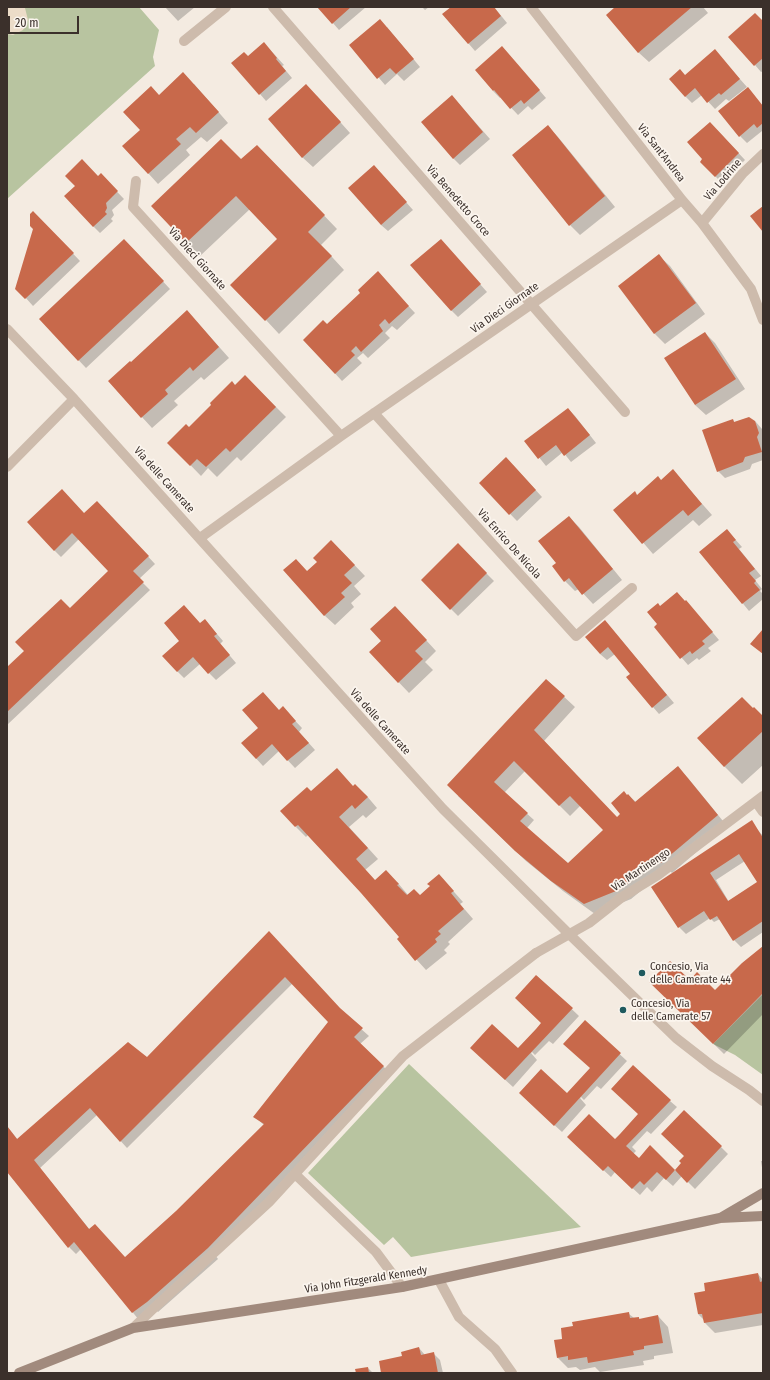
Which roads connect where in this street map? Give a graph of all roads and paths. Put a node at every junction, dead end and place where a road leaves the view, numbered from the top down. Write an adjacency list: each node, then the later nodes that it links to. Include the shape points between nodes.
1 (226, 7): 4 (street)
2 (274, 7): 9 (street, Via Benedetto Croce)
3 (531, 7): 7 (street, Via Sant'Andrea)
4 (184, 41)
5 (763, 154): 8 (street, Via Lodrine, via 743,173)
6 (136, 181): 15 (street, Via Dieci Giornate, via 133,207)
7 (682, 200): 8 (street, Via Sant'Andrea); 9 (street, Via Dieci Giornate)
8 (702, 223): 10 (street, Via Sant'Andrea, via 751,289)
9 (532, 304): 13 (street, Via Benedetto Croce); 14 (street, Via Dieci Giornate)
10 (763, 320)
11 (7, 329): 12 (street, Via delle Camerate)
12 (74, 400): 16 (street); 17 (street, Via delle Camerate)
13 (625, 412)
14 (374, 413): 15 (street, Via Dieci Giornate); 18 (street, Via Enrico De Nicola, via 576,636)
15 (341, 436): 17 (street, Via Dieci Giornate)
16 (7, 467)
17 (200, 538): 21 (street, Via delle Camerate, via 443,809)
18 (632, 588)
19 (760, 799): 20 (street, Via Martinengo); 21 (street, Via Martinengo, via 658,875)
20 (763, 812)
21 (569, 934): 22 (street, Via delle Camerate, via 676,1038); 23 (street, Via Martinengo, via 536,952 402,1056)
22 (763, 1101)
23 (295, 1174): 28 (street, via 376,1252); 29 (street, Via Martinengo, via 269,1202)
24 (763, 1194): 26 (street, Via John Fitzgerald Kennedy)
25 (763, 1216): 26 (street, Via John Fitzgerald Kennedy)
26 (720, 1218): 27 (street, Via John Fitzgerald Kennedy)
27 (439, 1280): 28 (street, Via John Fitzgerald Kennedy); 31 (street, via 459,1317 495,1349)
28 (402, 1287): 29 (street, Via John Fitzgerald Kennedy)
29 (133, 1328): 30 (street, Via John Fitzgerald Kennedy)
30 (19, 1373)
31 (512, 1373)

